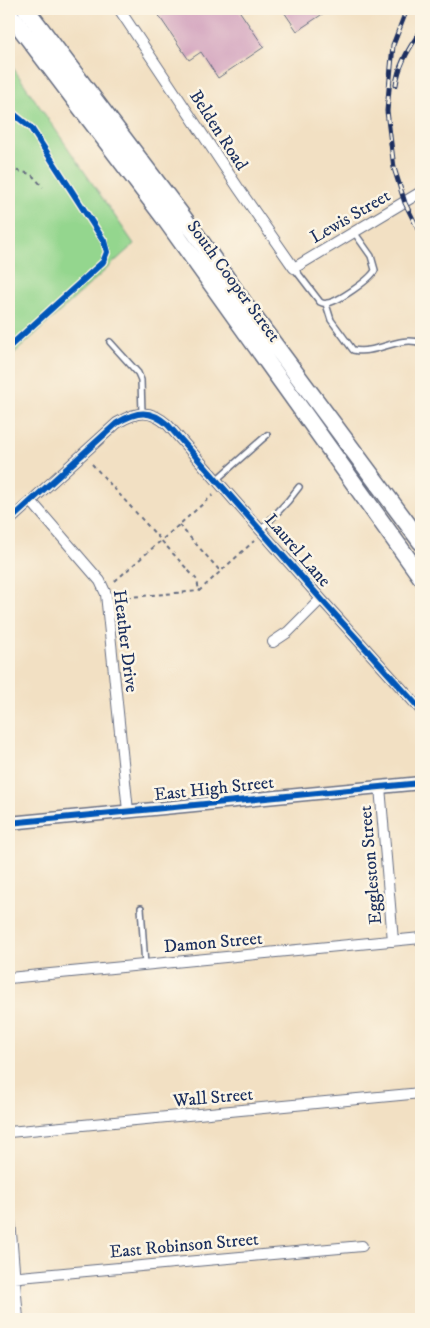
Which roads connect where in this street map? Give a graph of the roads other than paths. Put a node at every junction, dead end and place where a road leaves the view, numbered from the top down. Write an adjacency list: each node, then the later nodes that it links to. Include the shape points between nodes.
1 (26, 9): 17 (main road, South Cooper Street)
2 (119, 9): 6 (street, Belden Road)
3 (9, 13): 18 (main road, South Cooper Street, via 164,218)
4 (421, 192): 5 (street, Lewis Street)
5 (354, 232): 6 (street, Lewis Street); 7 (lane, via 371,256 375,270 370,278)
6 (294, 268): 7 (lane, via 316,299)
7 (326, 304): 9 (lane, via 331,320 353,350 362,352 406,341)
8 (110, 342): 10 (lane, via 138,373)
9 (421, 343)
10 (146, 414): 12 (street, Laurel Lane, via 168,425); 14 (street, via 131,415 117,423)
11 (267, 435): 12 (lane)
12 (216, 481): 16 (street, Laurel Lane)
13 (299, 487): 16 (lane)
14 (31, 501): 15 (street); 24 (street, Heather Drive, via 100,581 106,594)
15 (9, 521)
16 (260, 530): 19 (street, Laurel Lane)
17 (421, 542)
18 (421, 577)
19 (321, 599): 20 (street, via 288,632); 21 (street, Laurel Lane)
20 (273, 642)
21 (421, 710)
22 (421, 783): 23 (street, East High Street)
23 (380, 787): 24 (street, East High Street); 28 (street, Eggleston Street)
24 (128, 811): 25 (street, East High Street)
25 (9, 823)
26 (140, 908): 29 (lane)
27 (421, 938): 28 (street, Damon Street)
28 (393, 941): 29 (street, Damon Street)
29 (145, 965): 30 (street, Damon Street)
30 (9, 978)
31 (421, 1093): 32 (street, Wall Street)
32 (9, 1132)
33 (9, 1208): 35 (street)
34 (362, 1246): 35 (street, East Robinson Street)
35 (12, 1278): 36 (street)
36 (18, 1319)

